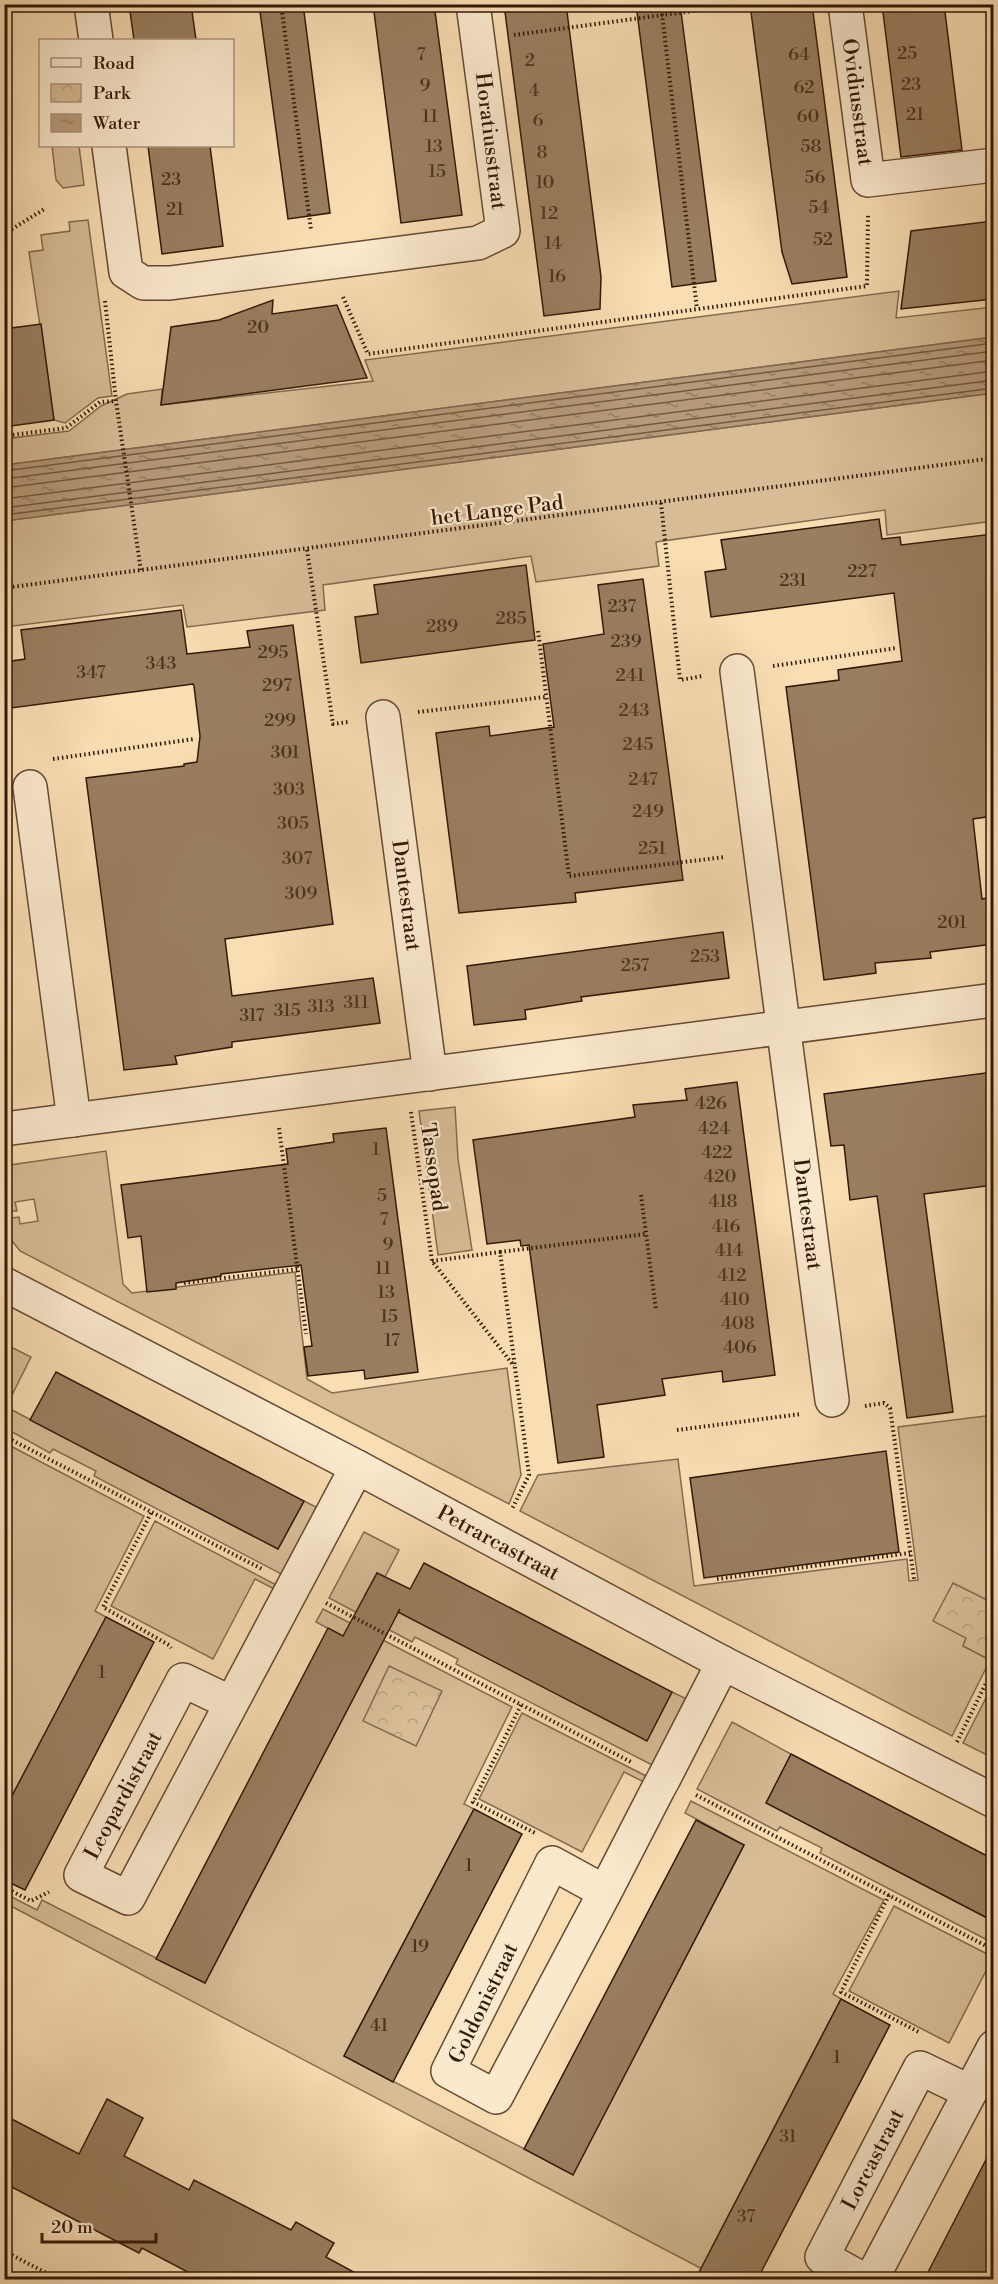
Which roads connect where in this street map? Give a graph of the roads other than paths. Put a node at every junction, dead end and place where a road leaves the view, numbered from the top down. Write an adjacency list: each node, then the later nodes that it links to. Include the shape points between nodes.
1 (91, 4): 4 (street)
2 (473, 4): 5 (street, Horatiusstraat, via 503,231 478,243 171,283 143,283 126,272)
3 (844, 4): 6 (street, Ovidiusstraat, via 868,180)
4 (96, 39)
5 (109, 147)
6 (993, 165)
7 (737, 671): 11 (street, Dantestraat)
8 (383, 717): 12 (street, Dantestraat)
9 (30, 787): 13 (street)
10 (993, 1000): 11 (street)
11 (784, 1027): 12 (street); 16 (street, Dantestraat)
12 (418, 1075): 13 (street)
13 (74, 1120): 14 (street)
14 (4, 1129)
15 (4, 1284): 17 (street, Petrarcastraat)
16 (821, 1406)
17 (357, 1467): 18 (street, Petrarcastraat); 19 (street, Leopardistraat)
18 (723, 1663): 20 (street, Petrarcastraat); 21 (street, Goldonistraat)
19 (231, 1703): 19 (street, Leopardistraat, via 183,1680 81,1875 128,1898)
20 (993, 1801)
21 (604, 1892): 21 (street, Goldonistraat, via 552,1863 448,2071 496,2097)
22 (993, 2047): 23 (street)
23 (970, 2092): 24 (street, Lorcastraat, via 920,2068 822,2257); 25 (street)
24 (864, 2280)
25 (871, 2280)

